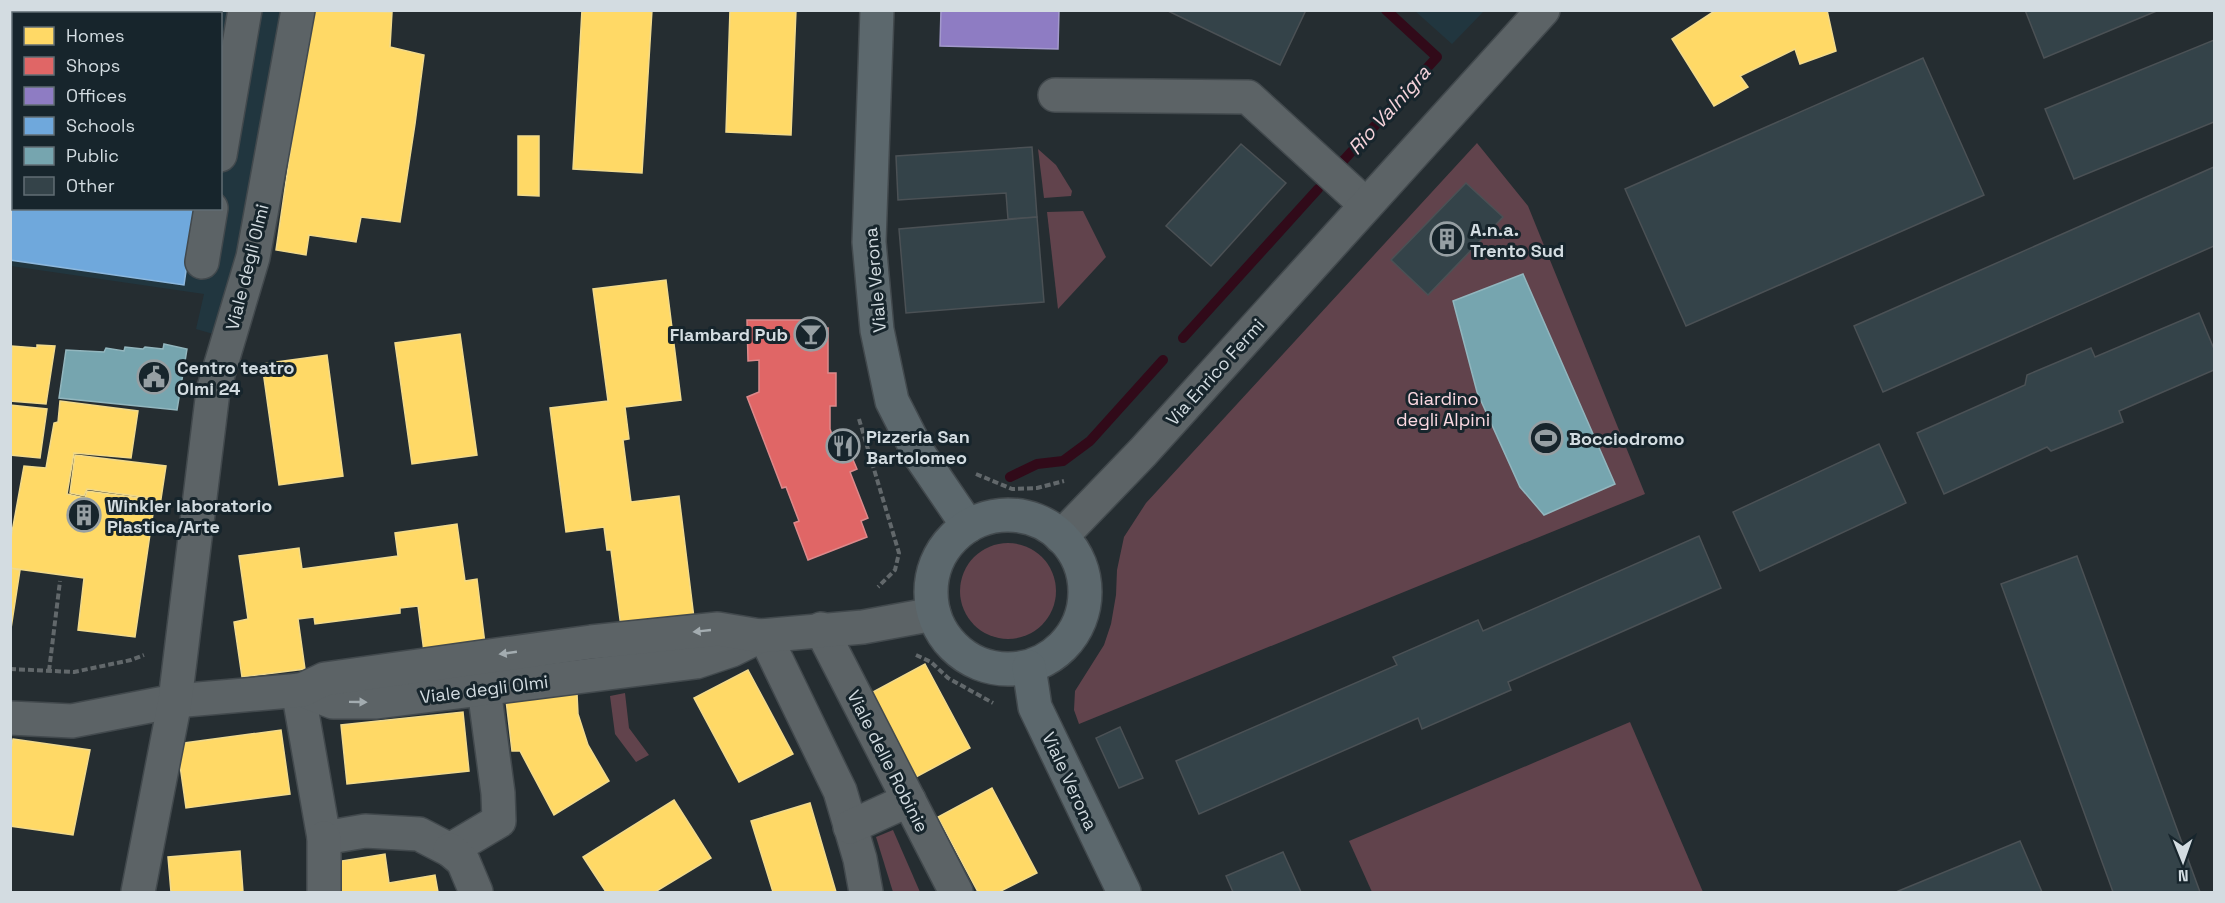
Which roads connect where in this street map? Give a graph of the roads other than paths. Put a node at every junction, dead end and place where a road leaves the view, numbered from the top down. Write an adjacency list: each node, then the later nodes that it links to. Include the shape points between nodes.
1 (245, 10): 6 (street)
2 (298, 10): 20 (street, Viale degli Olmi, via 253,257 213,392)
3 (877, 10): 10 (main road, Viale Verona, via 869,242 877,330 892,401 919,454)
4 (1543, 10): 7 (street, Via Enrico Fermi)
5 (1055, 95): 7 (street, via 1248,97)
6 (222, 143)
7 (1366, 205): 11 (street, Via Enrico Fermi)
8 (211, 210): 9 (street)
9 (202, 262)
10 (968, 526): 11 (main road, via 986,518 1020,516 1038,521); 12 (main road, via 940,554 930,593)
11 (1061, 537): 16 (main road, via 1080,563 1085,584 1084,606 1078,627 1065,644)
12 (934, 614): 13 (street, Viale degli Olmi, via 863,627); 16 (main road, via 944,635 960,653 981,664 1005,669)
13 (821, 629): 14 (street, Viale degli Olmi); 22 (street, Viale delle Robinie)
14 (763, 636): 15 (street, Viale degli Olmi, one-way to 15, via 718,629); 17 (street, Viale degli Olmi, via 696,662); 23 (street, via 840,791)
15 (591, 642): 17 (street); 19 (street, Viale degli Olmi, one-way to 19, via 326,679)
16 (1029, 667): 31 (main road, Viale Verona, via 1035,707)
17 (596, 675): 18 (street, Viale degli Olmi)
18 (484, 689): 19 (street, Viale degli Olmi, one-way to 18, via 333,702 377,702); 25 (street, via 499,821)
19 (300, 690): 20 (street, Viale degli Olmi); 24 (street)
20 (175, 701): 21 (street, via 72,721); 26 (street, Viale degli Olmi)
21 (10, 718)
22 (909, 800): 23 (street); 30 (street, Viale delle Robinie)
23 (850, 827): 29 (street)
24 (324, 838): 25 (street, via 365,831 419,834); 27 (street)
25 (450, 850): 28 (street, via 463,861)
26 (138, 892)
27 (324, 892)
28 (476, 892)
29 (866, 892)
30 (956, 892)
31 (1124, 892)

